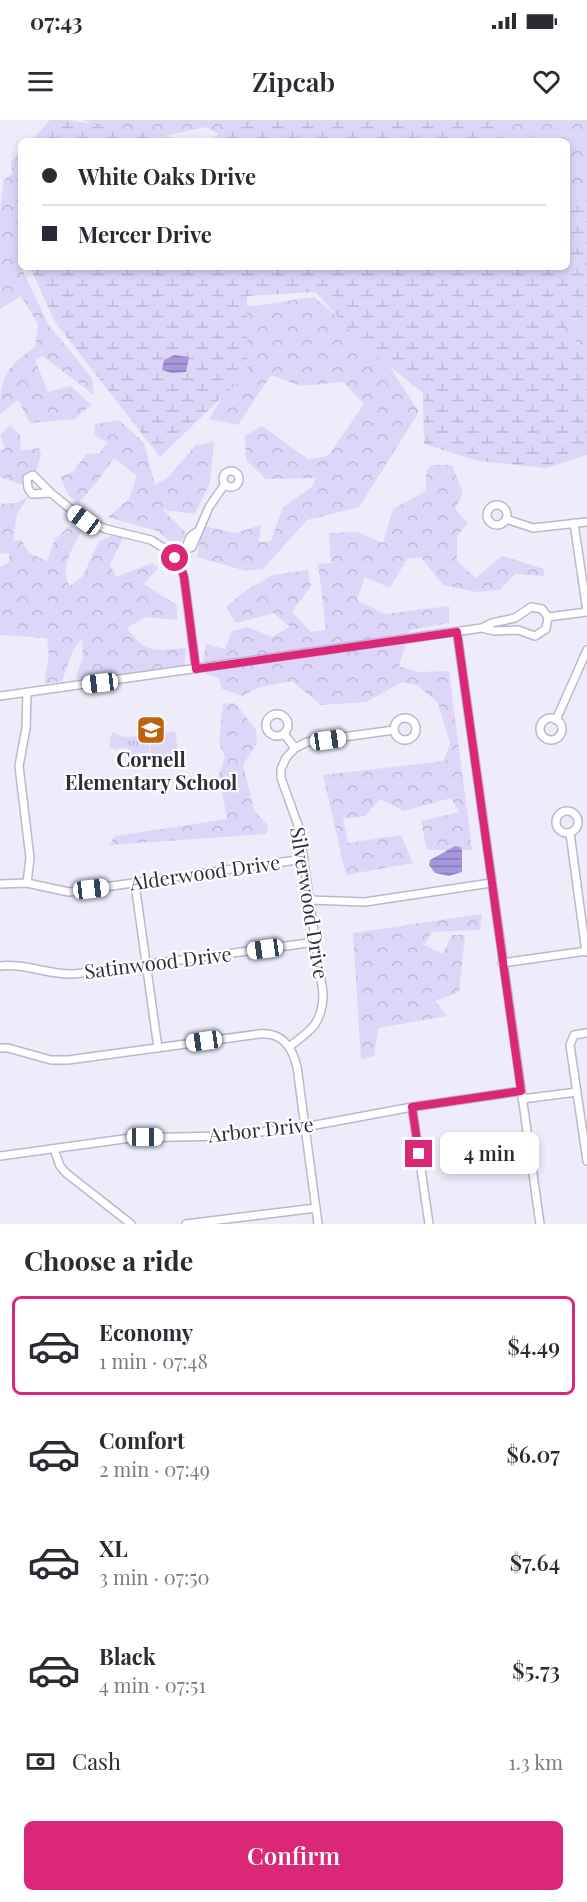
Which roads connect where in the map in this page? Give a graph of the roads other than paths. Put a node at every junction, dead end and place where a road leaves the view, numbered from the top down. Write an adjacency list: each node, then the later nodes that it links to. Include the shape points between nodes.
1 (225, 484): 6 (street, via 209,507 192,547)
2 (51, 493): 6 (street, via 84,520 151,540)
3 (506, 519): 5 (street, via 533,528)
4 (587, 522): 5 (street)
5 (574, 523): 7 (street)
6 (178, 562): 12 (street, via 184,577)
7 (587, 612): 8 (street)
8 (548, 617): 9 (street, via 542,609 531,607 515,618); 9 (street, via 547,627 537,635)
9 (482, 628): 10 (street)
10 (457, 632): 12 (street); 24 (street)
11 (587, 650): 15 (street)
12 (196, 669): 13 (street)
13 (27, 693): 14 (street); 21 (street, via 19,765 30,858)
14 (0, 696)
15 (556, 720)
16 (394, 730): 18 (street, via 307,742)
17 (284, 734): 18 (street)
18 (295, 748): 20 (street, Silverwood Drive, via 283,762 281,778 299,828)
19 (570, 833): 27 (street)
20 (304, 860): 23 (street, Alderwood Drive); 25 (street, Silverwood Drive)
21 (27, 883): 22 (street, Alderwood Drive); 23 (street, Alderwood Drive, via 69,892)
22 (0, 884)
23 (135, 884): 29 (street)
24 (491, 884): 25 (street, via 365,902); 28 (street)
25 (310, 900): 26 (street, Silverwood Drive)
26 (316, 942): 29 (street, Satinwood Drive); 32 (street, Silverwood Drive, via 323,993 321,1012 312,1029)
27 (586, 951): 28 (street)
28 (502, 963): 36 (street)
29 (146, 965): 30 (street, Satinwood Drive, via 65,975 16,965); 34 (street)
30 (0, 966)
31 (587, 1033): 35 (street, via 571,1038)
32 (290, 1046): 34 (street, via 276,1036 264,1034); 38 (street, via 297,1066)
33 (0, 1048): 34 (street, via 58,1061)
34 (158, 1048)
35 (577, 1092): 36 (street, Arbor Drive); 41 (street)
36 (521, 1095): 37 (street, Arbor Drive); 47 (street)
37 (412, 1107): 38 (street, Arbor Drive); 46 (street)
38 (305, 1126): 39 (street, Arbor Drive, via 224,1136 131,1138); 42 (street)
39 (54, 1149): 40 (street, Arbor Drive); 43 (street, via 66,1173)
40 (0, 1156)
41 (587, 1161)
42 (316, 1208): 44 (street); 45 (street)
43 (132, 1224)
44 (186, 1224)
45 (318, 1224)
46 (429, 1224)
47 (540, 1224)

